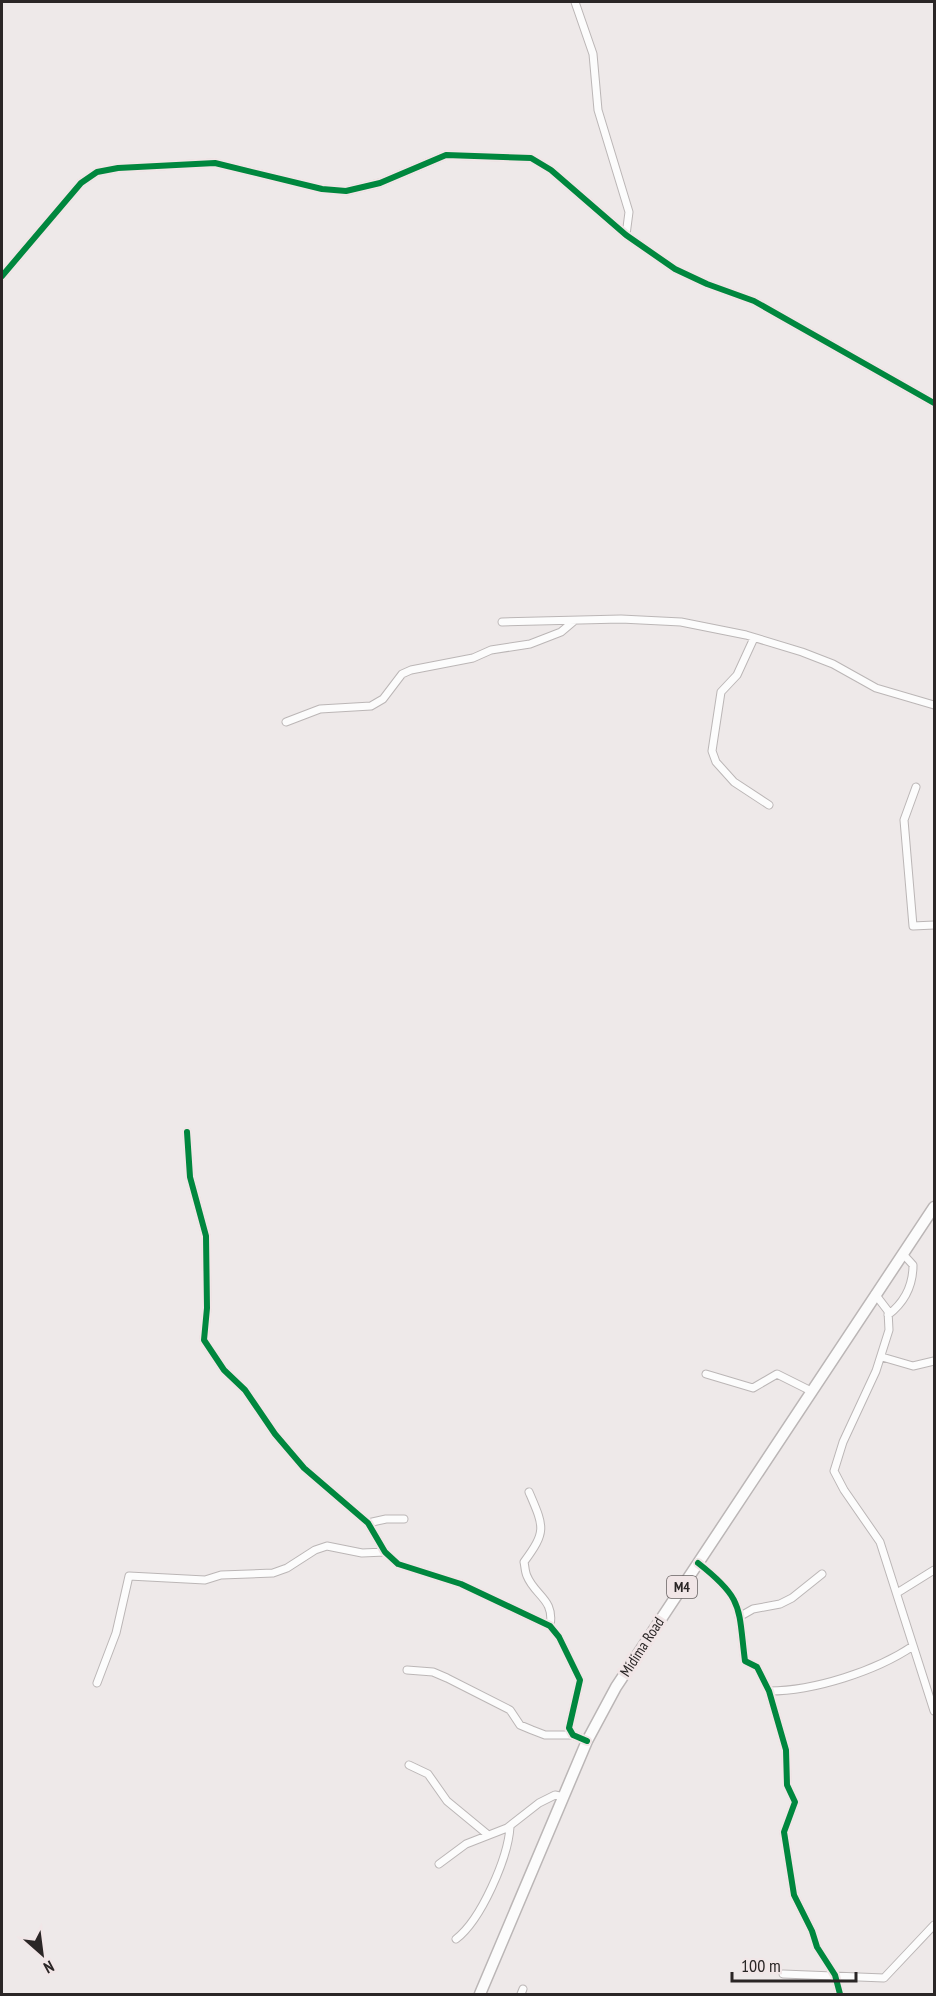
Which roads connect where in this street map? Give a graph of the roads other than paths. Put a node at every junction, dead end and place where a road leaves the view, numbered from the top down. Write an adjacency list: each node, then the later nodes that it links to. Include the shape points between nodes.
1 (575, 2): 2 (street, via 593,54 598,110 628,212)
2 (626, 235): 3 (street, via 551,170 531,158 446,155 380,183 346,191 322,189 215,163 153,165 118,168 87,177); 4 (street, via 675,269 754,301)
3 (2, 276)
4 (934, 403)
5 (574, 621): 6 (street); 7 (street, via 669,620); 9 (street, via 561,632 530,644 411,670 402,674 383,699 371,706 320,709)
6 (502, 622)
7 (754, 638): 8 (street, via 833,664 876,688); 11 (street, via 737,675 721,692 712,751 716,762 734,782)
8 (934, 705)
9 (286, 722)
10 (916, 787): 12 (street, via 904,820 913,926)
11 (769, 805)
12 (934, 925)
13 (187, 1132): 24 (street, via 190,1177 206,1236 204,1340 304,1468)
14 (934, 1207): 15 (main road, Midima Road / M4)
15 (903, 1254): 16 (main road, Midima Road / M4); 17 (street, via 913,1265 912,1283)
16 (875, 1294): 17 (street); 21 (main road, Midima Road / M4)
17 (888, 1315): 18 (street, via 889,1330)
18 (882, 1357): 19 (street, via 913,1366); 29 (street, via 834,1471 880,1542)
19 (934, 1361)
20 (706, 1374): 21 (street, via 753,1388 777,1374)
21 (811, 1391): 26 (main road, Midima Road / M4)
22 (529, 1492): 31 (street, via 540,1518 541,1532 539,1543 524,1562 527,1577 552,1614)
23 (404, 1519): 24 (street)
24 (368, 1523): 25 (street)
25 (385, 1552): 31 (street, via 398,1564 461,1584); 34 (street, via 362,1553 327,1546 273,1573 221,1575 206,1580 129,1576 116,1633)
26 (698, 1563): 30 (street, via 726,1586 737,1601); 38 (main road, Midima Road / M4, via 630,1665)
27 (934, 1570): 29 (street)
28 (822, 1574): 30 (street, via 792,1598)
29 (897, 1593): 32 (street)
30 (739, 1617): 35 (street, via 745,1661 757,1667)
31 (550, 1626): 37 (street, via 579,1673 579,1690 568,1721)
32 (913, 1646): 35 (street, via 894,1658 842,1677 801,1688); 36 (street)
33 (407, 1670): 37 (street, via 433,1672 447,1678 514,1713 520,1725 531,1730 545,1735)
34 (97, 1683)
35 (769, 1691): 47 (street, via 786,1750 787,1785 795,1802 784,1832 794,1895 817,1947)
36 (934, 1711)
37 (573, 1735): 38 (street)
38 (586, 1741): 40 (main road, Midima Road / M4)
39 (409, 1765): 42 (street, via 428,1773 451,1806)
40 (564, 1797): 41 (street, via 555,1795 539,1803); 48 (main road, Midima Road / M4)
41 (510, 1827): 42 (street); 45 (street, via 504,1855 483,1904 468,1929)
42 (488, 1834): 43 (street, via 459,1848)
43 (439, 1864)
44 (934, 1925): 47 (street, via 884,1978)
45 (456, 1939)
46 (783, 1974): 47 (street)
47 (835, 1975): 49 (street)
48 (480, 1995)
49 (840, 1995)

